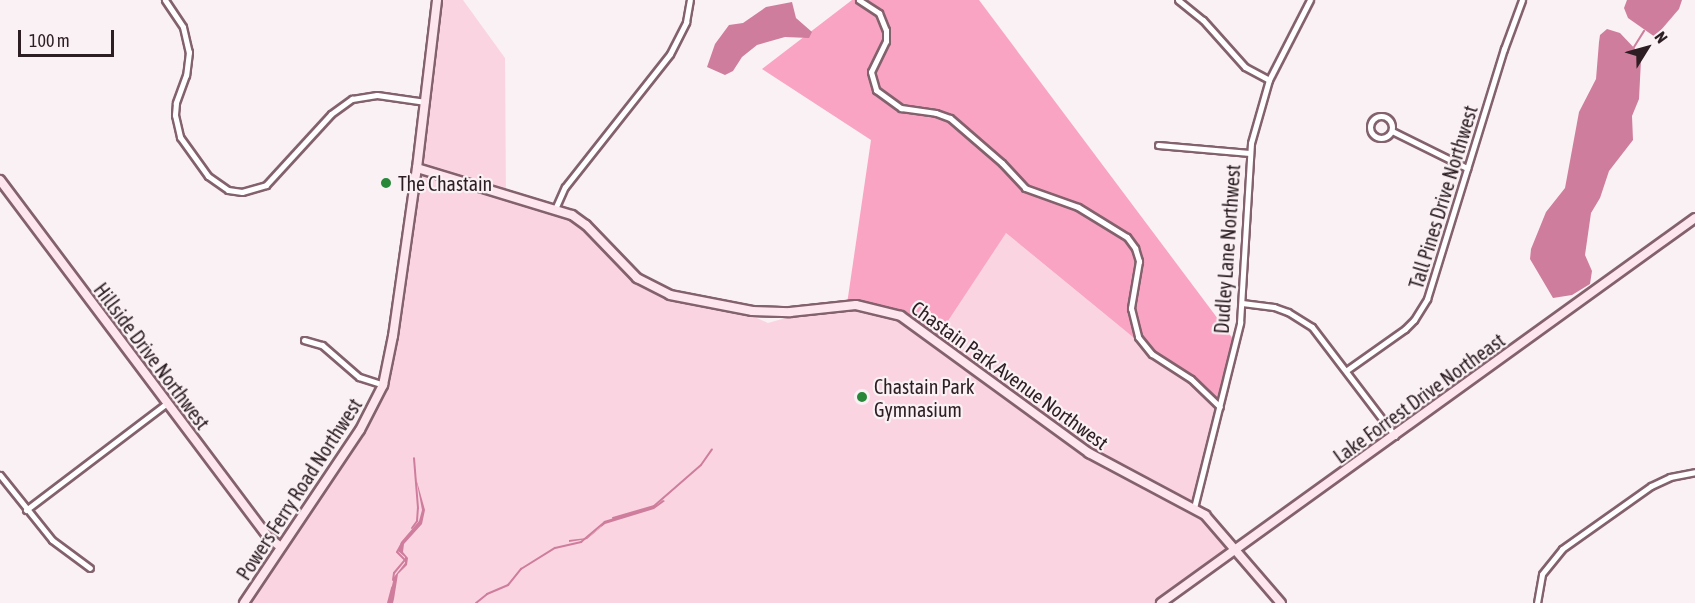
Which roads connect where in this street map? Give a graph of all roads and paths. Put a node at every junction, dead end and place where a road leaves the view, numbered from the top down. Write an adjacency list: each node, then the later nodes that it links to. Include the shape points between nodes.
1 (165, 0): 9 (street, via 183,27 189,52 176,103 180,137 208,176 228,190 242,192 266,185 331,114 352,99 377,95)
2 (437, 0): 9 (street, Powers Ferry Road Northwest)
3 (690, 0): 16 (street, via 686,22 670,54 565,187)
4 (859, 0): 23 (street, via 879,13 886,30 886,41 871,72 876,90 901,108 950,118 1002,163 1024,188 1078,207 1127,237 1139,261 1131,308 1138,337 1152,354 1191,379)
5 (1178, 0): 8 (street, via 1203,20 1245,67)
6 (1310, 0): 8 (street, Dudley Lane Northwest)
7 (1522, 0): 14 (street, Tall Pines Drive Northwest)
8 (1269, 80): 12 (street, Dudley Lane Northwest)
9 (426, 102): 13 (street, Powers Ferry Road Northwest)
10 (1392, 131): 10 (street, via 1392,123 1386,117 1371,122 1371,131 1377,137); 14 (street)
11 (1158, 145): 12 (street)
12 (1250, 153): 18 (street, Dudley Lane Northwest)
13 (417, 168): 16 (street, Chastain Park Avenue Northwest); 21 (street, Powers Ferry Road Northwest)
14 (1467, 168): 20 (street, Tall Pines Drive Northwest, via 1422,308 1404,329)
15 (0, 180): 22 (street, Hillside Drive Northwest)
16 (555, 208): 27 (street, Chastain Park Avenue Northwest, via 586,225 637,278 670,295 752,311 790,312 856,305 901,316 1089,453)
17 (1695, 218): 24 (street, Lake Forrest Drive Northeast)
18 (1242, 303): 20 (street, via 1274,306 1301,319 1322,336); 23 (street, Dudley Lane Northwest)
19 (304, 340): 21 (street, via 322,345 359,377)
20 (1347, 370): 24 (street)
21 (383, 385): 29 (street, Powers Ferry Road Northwest, via 360,430)
22 (167, 403): 28 (street); 29 (street, Hillside Drive Northwest, via 268,537)
23 (1220, 407): 27 (street, Dudley Lane Northwest)
24 (1395, 436): 30 (street, Lake Forrest Drive Northeast)
25 (1695, 472): 35 (street, via 1651,486 1562,549 1542,574)
26 (0, 475): 28 (street)
27 (1194, 508): 30 (street, Chastain Park Avenue Northwest, via 1215,524)
28 (26, 510): 31 (street, via 52,540)
29 (281, 547): 32 (street, Powers Ferry Road Northwest)
30 (1236, 549): 33 (street, Lake Forrest Drive Northeast); 34 (street, Chastain Park Avenue Northwest)
31 (90, 568)
32 (244, 603)
33 (1161, 603)
34 (1281, 603)
35 (1537, 603)

